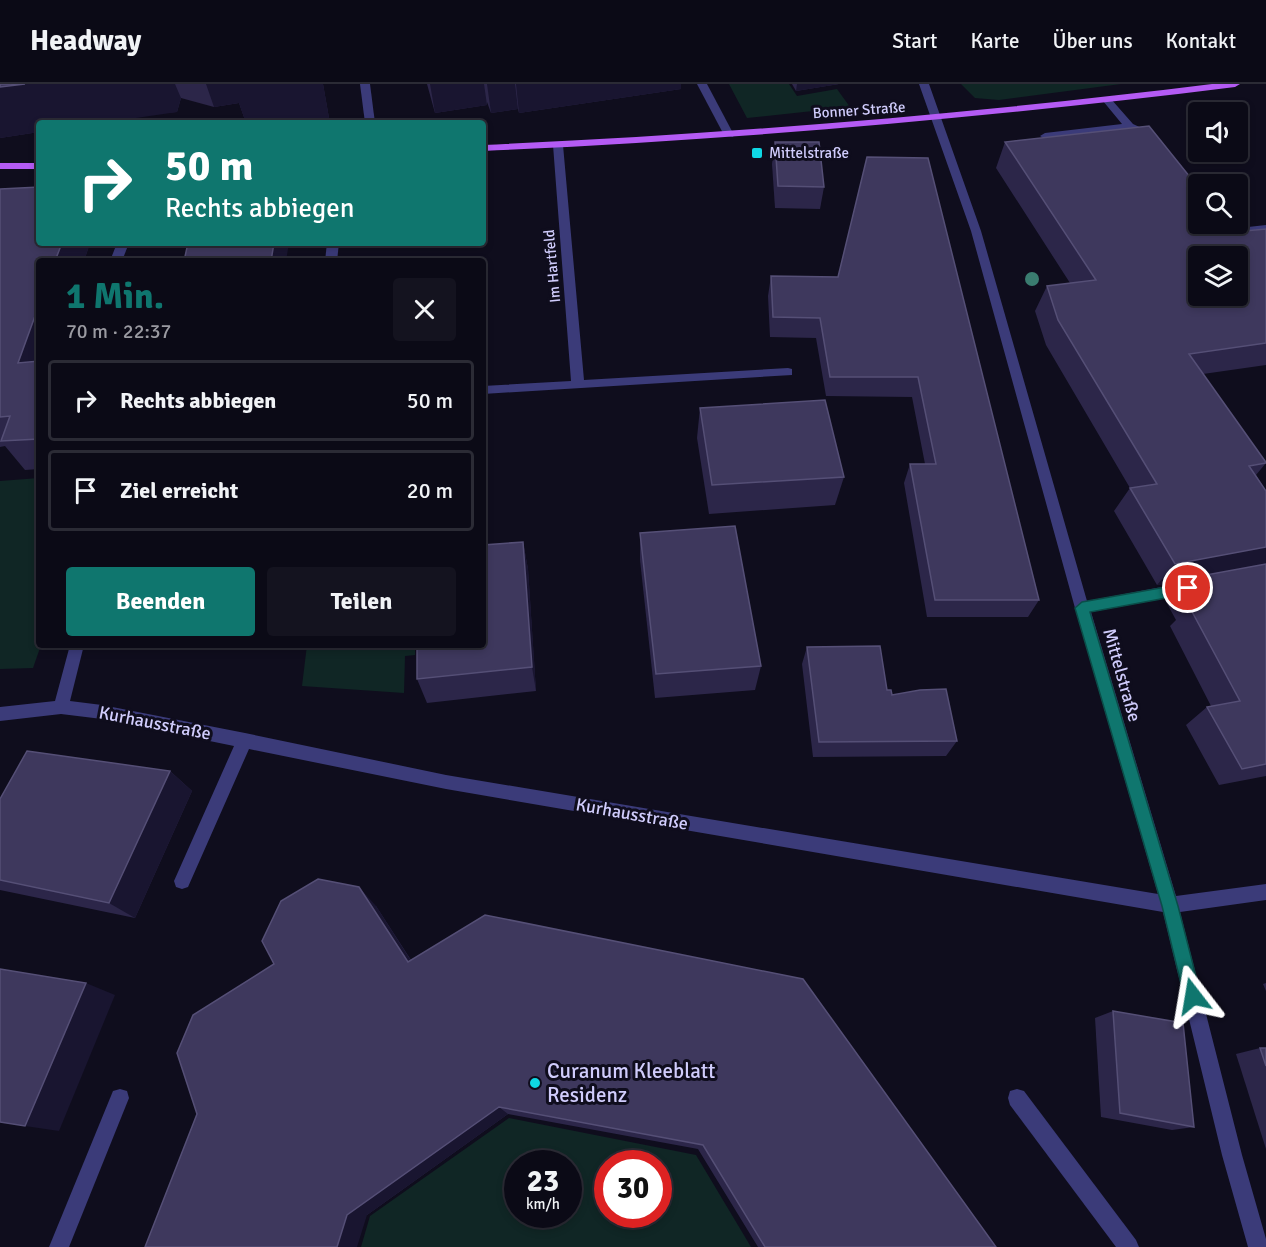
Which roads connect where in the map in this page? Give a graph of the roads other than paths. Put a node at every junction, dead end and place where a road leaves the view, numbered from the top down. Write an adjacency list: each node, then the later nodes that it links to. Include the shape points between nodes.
1 (365, 84): 7 (street)
2 (702, 84): 9 (street)
3 (924, 84): 6 (street, Mittelstraße)
4 (1235, 84): 5 (main road, Bonner Straße)
5 (1108, 101): 6 (main road, Bonner Straße); 8 (street)
6 (936, 119): 9 (main road, Bonner Straße); 22 (street, Mittelstraße, via 976,231)
7 (370, 120)
8 (1129, 126): 10 (street); 13 (street, via 1144,133)
9 (729, 135): 11 (main road, Bonner Straße)
10 (1045, 136)
11 (558, 145): 12 (main road, Bonner Straße); 19 (street, Im Hartfeld)
12 (486, 148)
13 (1158, 149)
14 (0, 166): 15 (main road)
15 (36, 166)
16 (1266, 228): 17 (street)
17 (1248, 230)
18 (788, 372): 19 (street)
19 (578, 385): 20 (street)
20 (486, 390)
21 (1206, 585): 22 (street)
22 (1082, 608): 29 (street, Mittelstraße)
23 (76, 648): 24 (street)
24 (61, 707): 25 (street, Kurhausstraße); 26 (street, Kurhausstraße)
25 (0, 714)
26 (245, 740): 27 (street); 29 (street, Kurhausstraße, via 446,782)
27 (182, 881)
28 (1266, 892): 29 (street, Kurhausstraße)
29 (1170, 906): 34 (street, Mittelstraße)
30 (120, 1098): 32 (street)
31 (1017, 1098): 33 (street)
32 (59, 1247)
33 (1129, 1247)
34 (1258, 1247)

